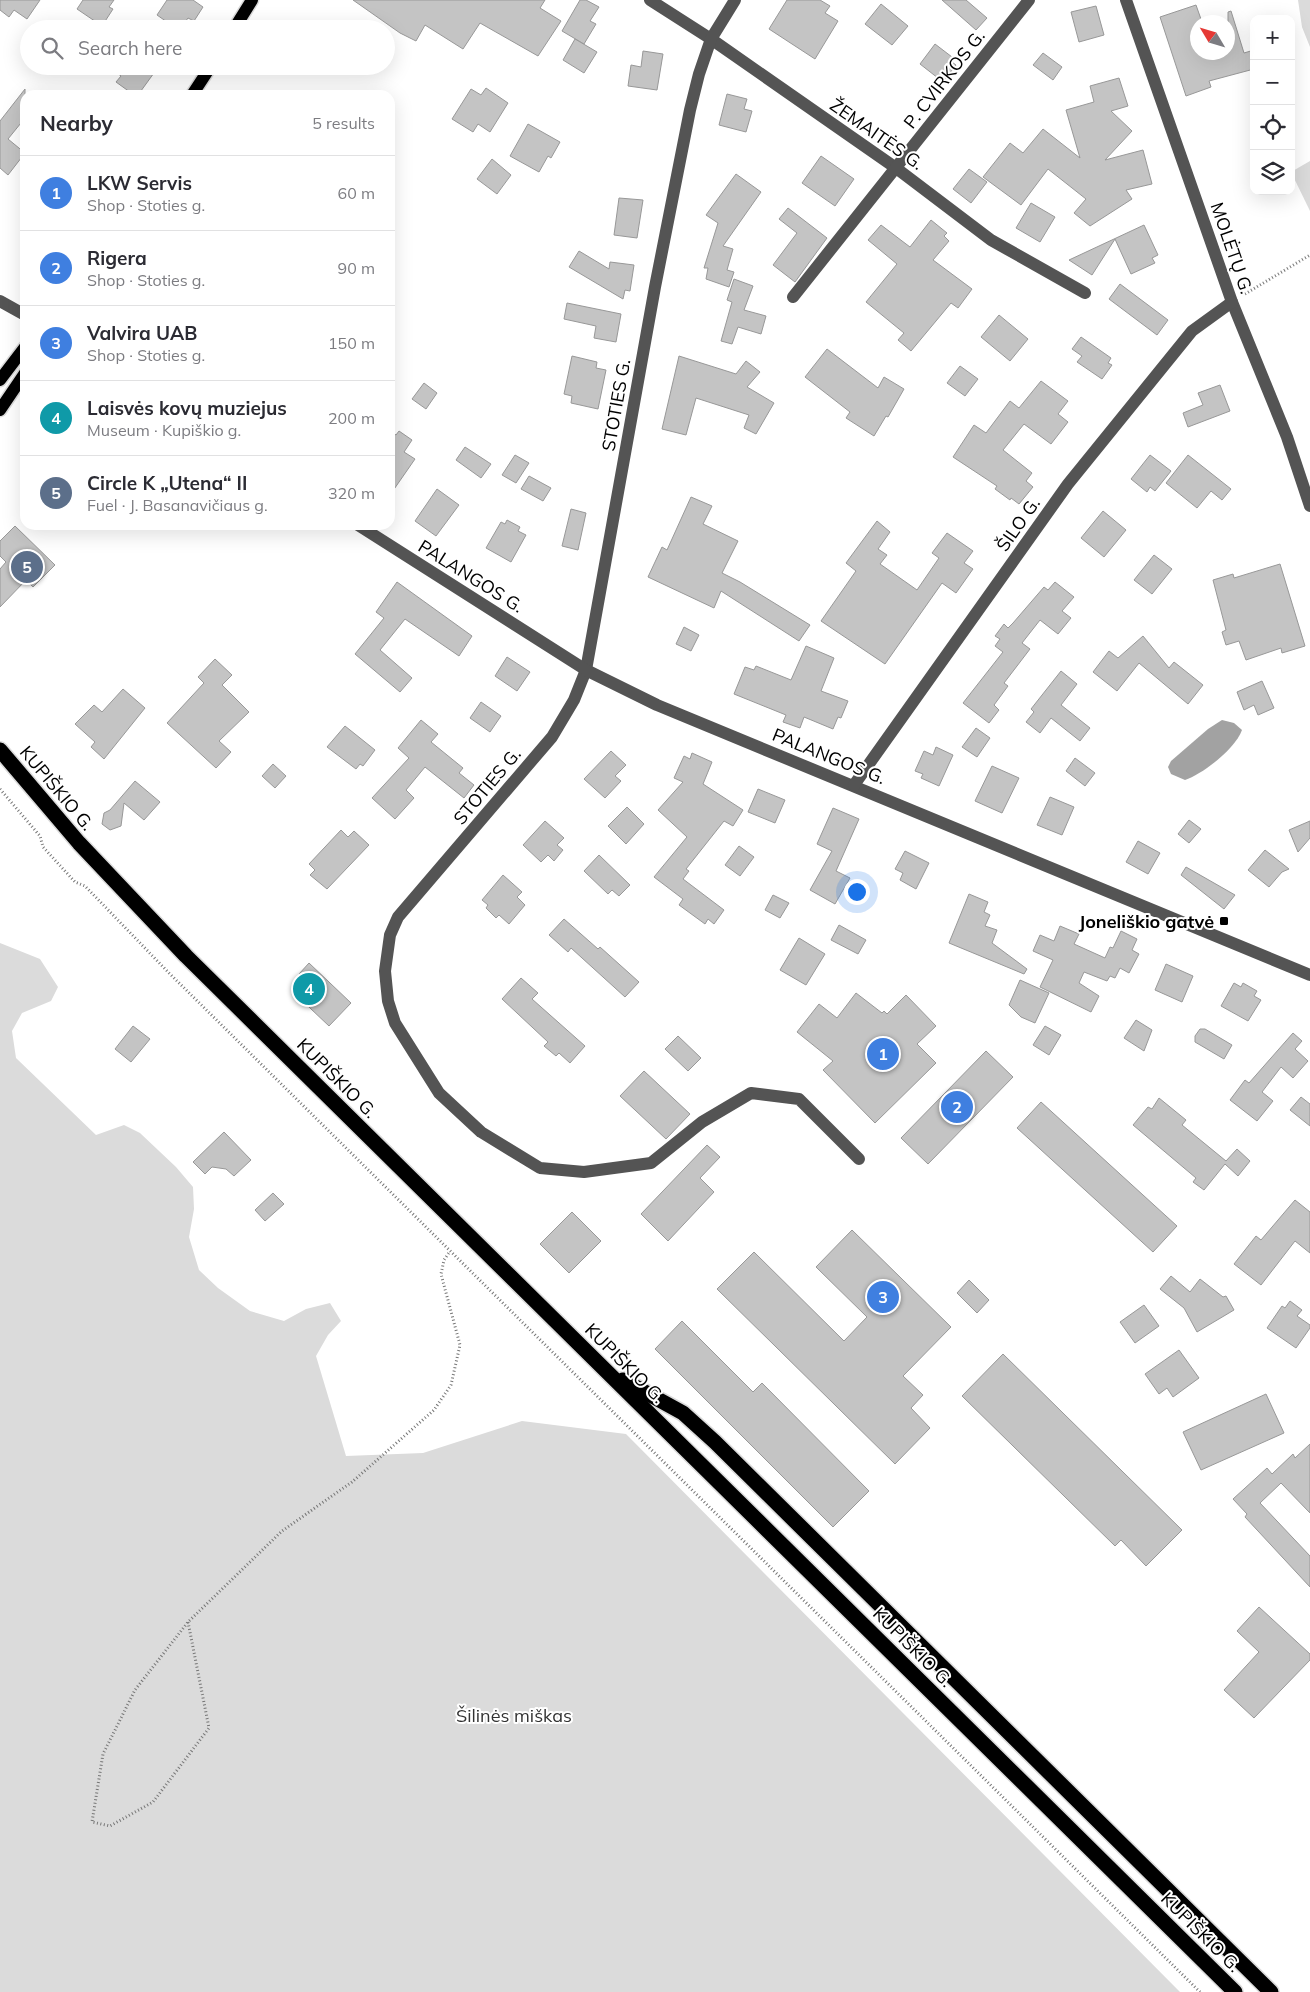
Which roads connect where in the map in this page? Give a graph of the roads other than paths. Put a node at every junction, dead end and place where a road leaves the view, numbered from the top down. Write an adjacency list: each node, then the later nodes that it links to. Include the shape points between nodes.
1 (252, 0): 6 (main road)
2 (650, 0): 7 (street, ŽEMAITĖS G.)
3 (736, 0): 7 (street, STOTIES G.)
4 (1029, 0): 10 (street, P. CVIRKOS G.)
5 (1126, 0): 14 (street, MOLĖTŲ G.)
6 (240, 20)
7 (711, 40): 10 (street, ŽEMAITĖS G.); 22 (street, STOTIES G., via 690,110 655,286)
8 (205, 75): 9 (main road)
9 (195, 90)
10 (896, 168): 11 (street, ŽEMAITĖS G., via 991,240); 12 (street, P. CVIRKOS G.)
11 (1084, 293)
12 (793, 297)
13 (0, 300): 15 (street)
14 (1232, 302): 20 (street, MOLĖTŲ G., via 1287,437); 24 (street, ŠILO G., via 1192,331 1068,484)
15 (20, 312)
16 (20, 354): 17 (main road)
17 (0, 380)
18 (20, 381): 19 (main road)
19 (0, 410)
20 (1310, 506)
21 (366, 530): 22 (street, PALANGOS G.)
22 (586, 670): 24 (street, PALANGOS G., via 657,705); 26 (street, STOTIES G., via 574,700 552,737 398,917 390,935 385,971 388,1001 395,1023 439,1093 481,1132 540,1168 584,1172 651,1163 702,1122 751,1093 799,1100)
23 (0, 750): 27 (highway, KUPIŠKIO G., via 69,832 155,924)
24 (854, 785): 25 (street, PALANGOS G.)
25 (1310, 975)
26 (859, 1160)
27 (607, 1371): 28 (highway, KUPIŠKIO G.); 29 (highway, via 683,1413 715,1442)
28 (1235, 1992)
29 (1271, 1992)

